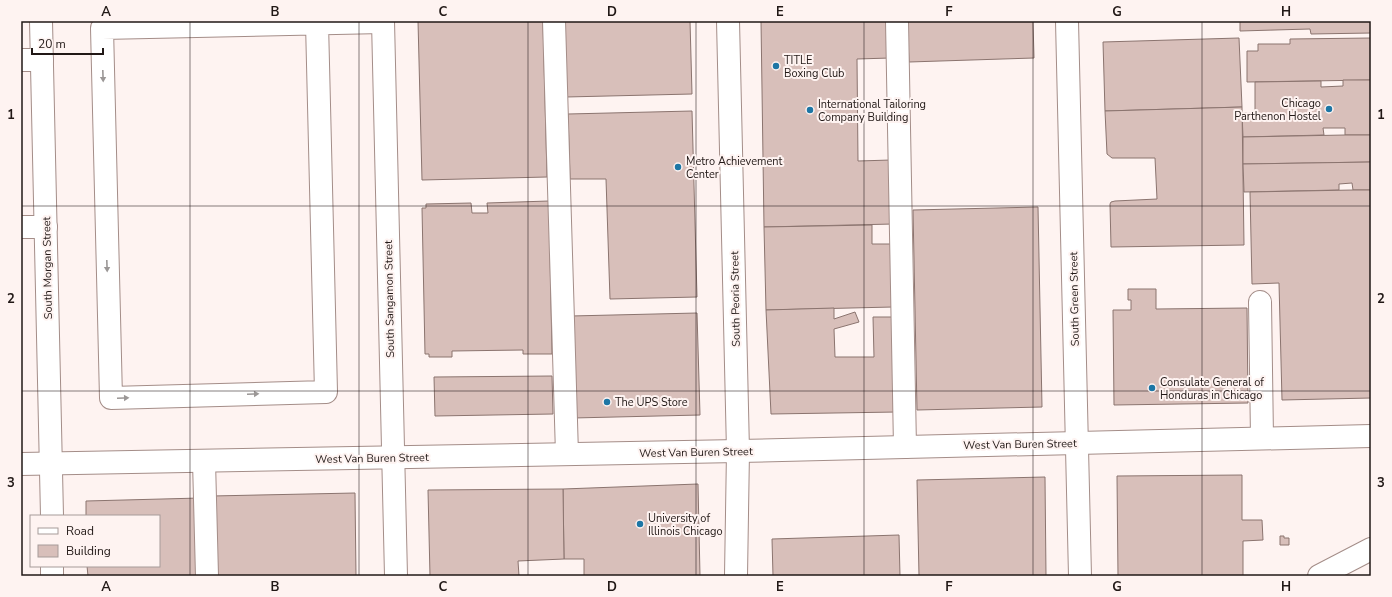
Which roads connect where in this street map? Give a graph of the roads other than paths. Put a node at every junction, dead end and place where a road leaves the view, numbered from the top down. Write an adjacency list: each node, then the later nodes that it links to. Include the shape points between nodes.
1 (41, 21): 8 (street, South Morgan Street)
2 (383, 21): 7 (street); 18 (street, South Sangamon Street)
3 (554, 21): 17 (street)
4 (728, 21): 16 (street, South Peoria Street)
5 (897, 21): 15 (street)
6 (1067, 21): 14 (street, South Green Street)
7 (317, 23): 7 (street, one-way to 7, via 102,28 112,398 326,392)
8 (31, 60): 10 (street, South Morgan Street)
9 (21, 227): 10 (street)
10 (46, 227): 21 (street, South Morgan Street)
11 (1260, 302): 13 (street)
12 (1371, 436): 13 (street, West Van Buren Street)
13 (1262, 438): 14 (street, West Van Buren Street)
14 (1077, 443): 15 (street, West Van Buren Street); 27 (street, South Green Street)
15 (905, 447): 16 (street, West Van Buren Street)
16 (738, 451): 17 (street, West Van Buren Street); 24 (street, South Peoria Street)
17 (567, 454): 18 (street, West Van Buren Street)
18 (393, 458): 19 (street, West Van Buren Street); 26 (street, South Sangamon Street)
19 (204, 461): 21 (street, West Van Buren Street); 25 (street)
20 (21, 464): 21 (street, West Van Buren Street)
21 (51, 464): 22 (street, South Morgan Street)
22 (52, 515)
23 (1371, 550): 28 (street)
24 (736, 573)
25 (207, 576)
26 (396, 576)
27 (1080, 576)
28 (1319, 576)

